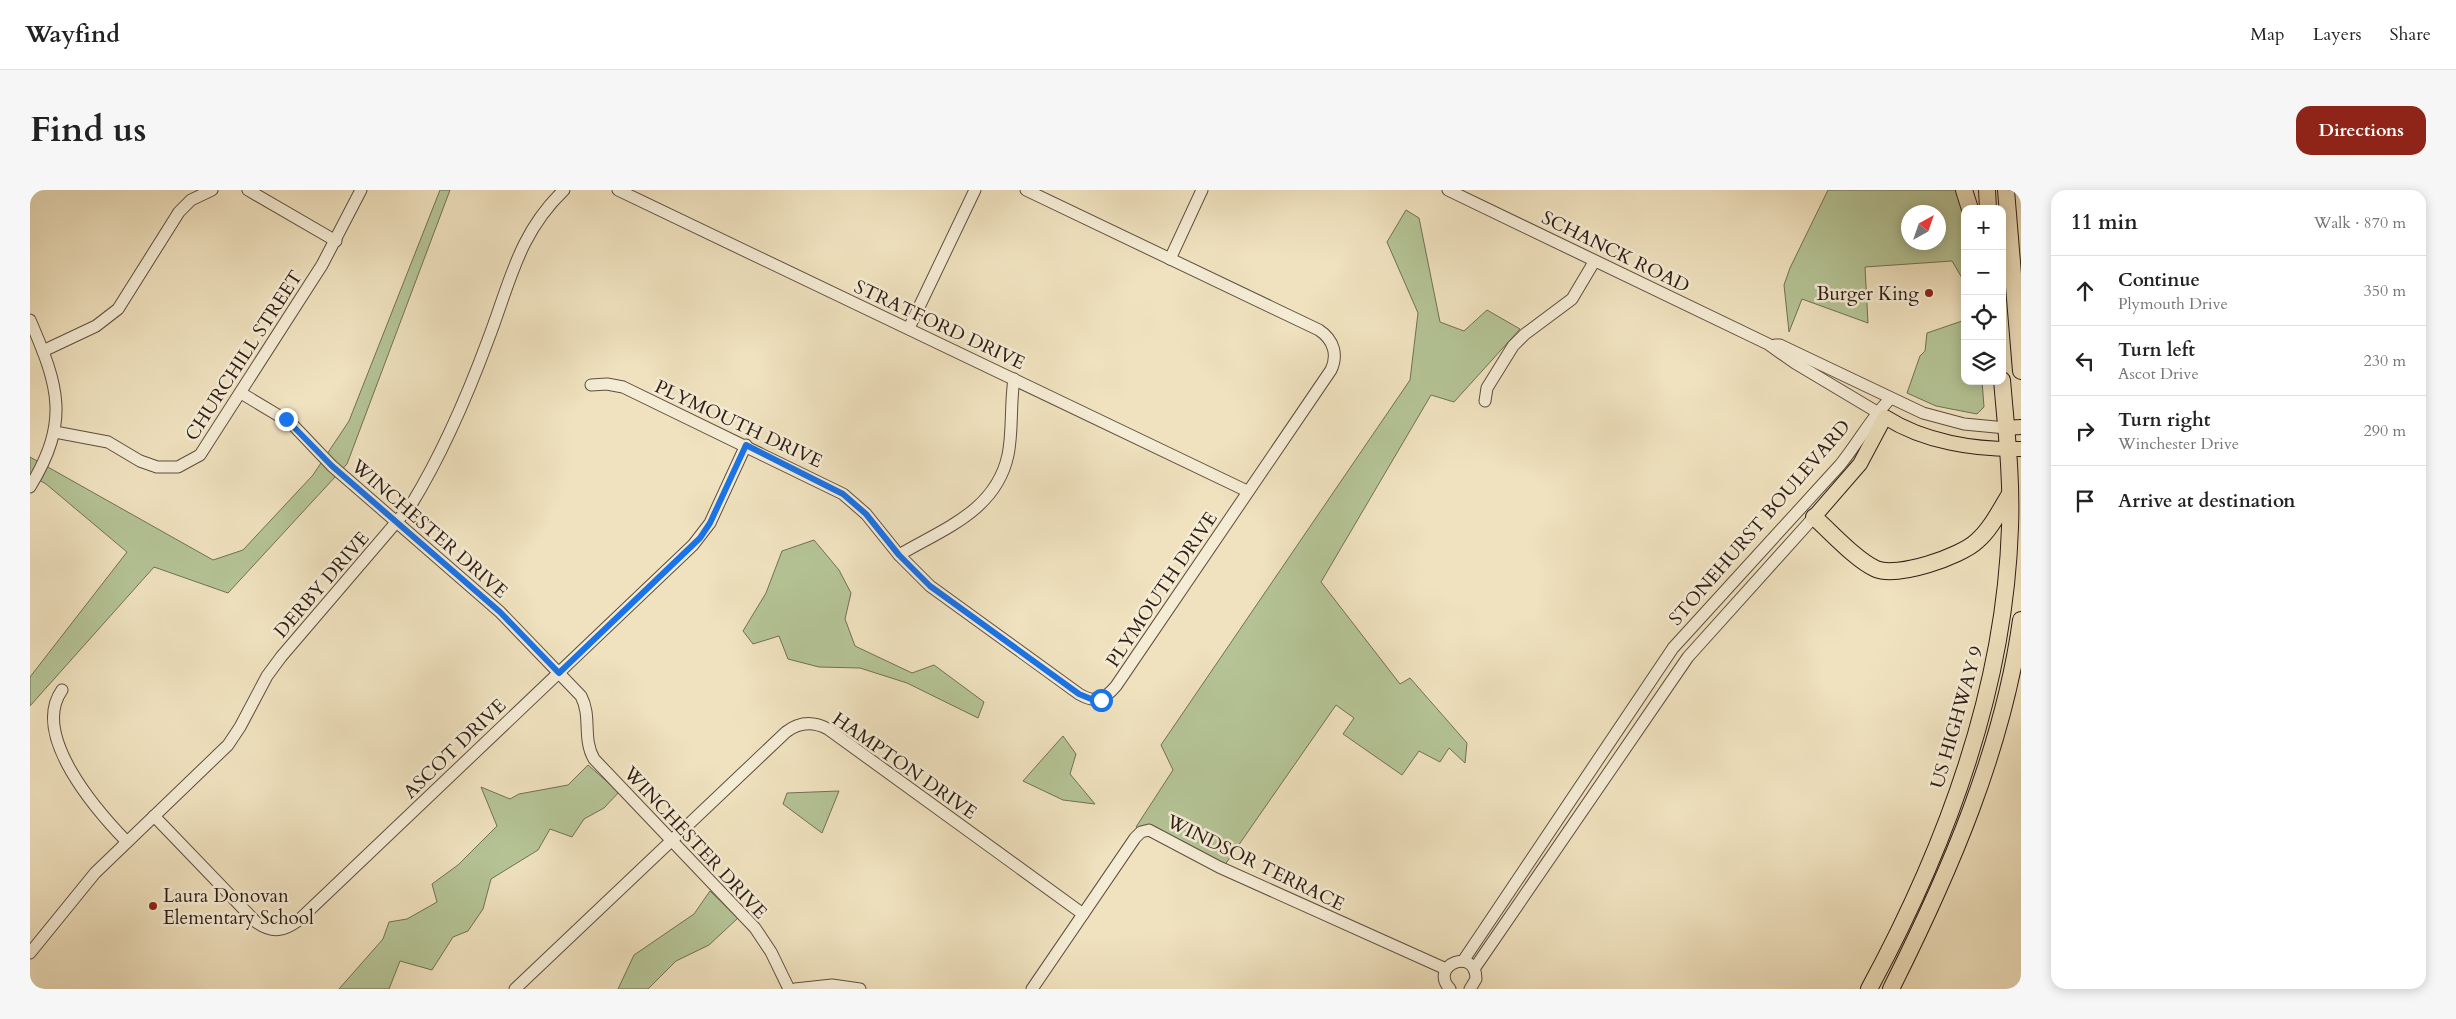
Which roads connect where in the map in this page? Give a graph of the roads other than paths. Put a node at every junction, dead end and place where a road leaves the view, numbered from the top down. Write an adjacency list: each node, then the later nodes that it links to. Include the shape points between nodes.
1 (212, 190): 22 (street, via 191,200 179,212 109,318)
2 (248, 190): 15 (street)
3 (361, 190): 15 (street, CHURCHILL STREET)
4 (564, 190): 40 (street, DERBY DRIVE, via 527,236 474,375 424,483)
5 (618, 190): 19 (street, STRATFORD DRIVE)
6 (975, 190): 19 (street)
7 (1026, 190): 16 (street, PLYMOUTH DRIVE)
8 (1202, 190): 16 (street)
9 (1448, 190): 17 (street, SCHANCK ROAD)
10 (1964, 190): 13 (highway)
11 (1987, 190): 14 (highway)
12 (2006, 190): 20 (highway)
13 (1969, 205)
14 (1988, 205)
15 (336, 241): 27 (street, CHURCHILL STREET)
16 (1170, 258): 36 (street, PLYMOUTH DRIVE, via 1319,330 1332,344 1335,356 1330,370)
17 (1594, 262): 21 (street, SCHANCK ROAD); 29 (street, via 1572,299 1513,346 1487,388)
18 (30, 320): 22 (street)
19 (909, 328): 24 (street, STRATFORD DRIVE)
20 (2020, 338): 23 (highway)
21 (1768, 344): 28 (street, SCHANCK ROAD, via 1780,345); 30 (street, SCHANCK ROAD)
22 (43, 351): 32 (street, via 55,386)
23 (2021, 372)
24 (1014, 379): 36 (street, STRATFORD DRIVE); 42 (street, via 1008,454 994,490 969,516)
25 (591, 385): 33 (street, PLYMOUTH DRIVE, via 623,387)
26 (2003, 385): 31 (highway, US HIGHWAY 9)
27 (241, 393): 32 (street, CHURCHILL STREET, via 206,448 193,461 178,467 157,468 108,442); 40 (street, WINCHESTER DRIVE, via 291,423 332,466)
28 (1890, 399): 30 (street, STONEHURST BOULEVARD); 31 (street, SCHANCK ROAD, via 1947,420)
29 (1485, 401)
30 (1881, 414): 34 (main road, SCHANCK ROAD, via 1908,430 1932,438 1976,447); 38 (main road, STONEHURST BOULEVARD, via 1860,464); 39 (street, STONEHURST BOULEVARD)
31 (2014, 427): 34 (highway, US HIGHWAY 9)
32 (55, 432): 35 (street, via 44,465)
33 (746, 445): 42 (street, PLYMOUTH DRIVE, via 843,494 866,514); 45 (street, ASCOT DRIVE, via 700,538)
34 (2015, 449): 37 (highway, US HIGHWAY 9)
35 (30, 488)
36 (1247, 491): 42 (street, PLYMOUTH DRIVE, via 1116,686 1096,701 1079,694 942,596)
37 (2010, 494): 38 (highway, via 1989,528 1973,545 1962,552 1903,572 1873,568); 64 (highway, US HIGHWAY 9, via 2005,597 1985,704 1930,861)
38 (1814, 517): 39 (street); 43 (street, STONEHURST BOULEVARD)
39 (1791, 518): 41 (street, STONEHURST BOULEVARD)
40 (397, 522): 45 (street, WINCHESTER DRIVE, via 500,612); 49 (street, DERBY DRIVE, via 281,657 228,745)
41 (1761, 550): 43 (street); 47 (street, STONEHURST BOULEVARD, via 1673,648)
42 (899, 555)
43 (1773, 562): 48 (street, STONEHURST BOULEVARD, via 1700,642)
44 (2021, 620): 65 (highway, via 2005,704 1980,782 1938,892)
45 (559, 673): 49 (street, ASCOT DRIVE, via 285,930 279,932 256,922); 50 (street, WINCHESTER DRIVE, via 586,705 588,745 594,758)
46 (62, 690): 51 (street, via 49,706 45,719 52,757 65,777)
47 (1629, 712): 48 (street); 54 (street, STONEHURST BOULEVARD)
48 (1642, 721): 56 (street, STONEHURST BOULEVARD)
49 (154, 816): 51 (street, DERBY DRIVE)
50 (672, 840): 52 (street, HAMPTON DRIVE, via 786,732 799,724 814,723 828,729); 57 (street, HAMPTON DRIVE); 58 (street, WINCHESTER DRIVE, via 755,928)
51 (126, 842): 53 (street, DERBY DRIVE, via 78,891)
52 (1083, 914): 55 (street, WINDSOR TERRACE, via 1135,838 1149,830 1219,867); 61 (street)
53 (30, 953)
54 (1463, 961): 55 (street, via 1454,962); 56 (street)
55 (1446, 969): 62 (street, via 1445,982)
56 (1474, 969): 63 (street, STONEHURST BOULEVARD, via 1476,979)
57 (515, 989)
58 (789, 989)
59 (795, 989): 60 (street, via 832,985)
60 (860, 989)
61 (1032, 989)
62 (1450, 989)
63 (1470, 989)
64 (1869, 989)
65 (1891, 989)

